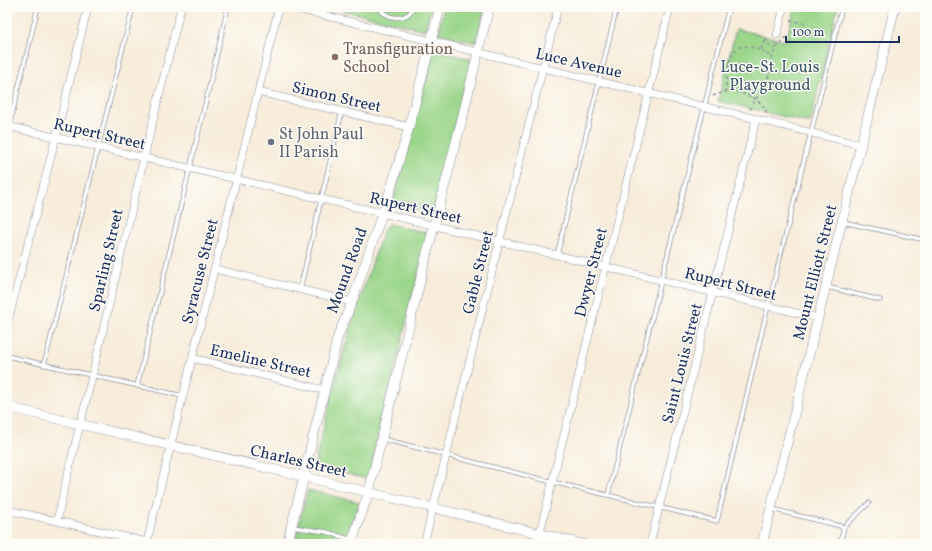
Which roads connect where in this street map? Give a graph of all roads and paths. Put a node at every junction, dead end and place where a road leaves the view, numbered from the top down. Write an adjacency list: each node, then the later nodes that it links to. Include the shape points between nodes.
1 (38, 7): 44 (lane)
2 (88, 7): 48 (street)
3 (133, 7): 50 (lane)
4 (181, 7): 51 (street, Sparling Street)
5 (228, 7): 52 (lane)
6 (279, 7): 34 (street, Syracuse Street)
7 (289, 7): 24 (street, Luce Avenue)
8 (379, 7): 9 (lane, via 386,15 405,17)
9 (413, 7)
10 (440, 7): 24 (street, Mound Road)
11 (489, 7): 28 (street)
12 (558, 7): 30 (street, Gable Street)
13 (617, 7): 33 (lane)
14 (670, 7): 36 (street, Dwyer Street)
15 (729, 7): 39 (lane)
16 (784, 7): 21 (street)
17 (842, 7): 46 (lane)
18 (895, 7): 49 (street, Mount Elliott Street)
19 (790, 20): 20 (path)
20 (808, 24)
21 (777, 34)
22 (787, 35): 27 (path)
23 (767, 38): 25 (path)
24 (431, 41): 28 (street, Luce Avenue); 45 (street, Mound Road)
25 (765, 42): 26 (path); 27 (path)
26 (761, 49): 29 (path); 35 (path, via 744,46 732,53)
27 (775, 49): 29 (path)
28 (478, 52): 30 (street, Luce Avenue); 57 (street)
29 (772, 59): 32 (path)
30 (542, 68): 33 (street, Luce Avenue); 59 (street, Gable Street)
31 (762, 69): 32 (path)
32 (771, 72): 38 (path)
33 (599, 81): 36 (street, Luce Avenue); 60 (lane)
34 (258, 92): 41 (street, Simon Street); 53 (street, Syracuse Street)
35 (725, 92): 37 (path); 38 (path, via 736,91)
36 (649, 93): 39 (street, Luce Avenue); 61 (street, Dwyer Street)
37 (711, 98)
38 (756, 99): 40 (path); 42 (path, via 765,108)
39 (704, 107): 43 (street, Luce Avenue); 63 (lane)
40 (752, 108)
41 (342, 112): 45 (street, Simon Street); 54 (lane)
42 (766, 116)
43 (756, 119): 46 (street, Luce Avenue); 66 (street, Saint Louis Street)
44 (8, 126): 47 (lane); 48 (street, Rupert Street)
45 (409, 127): 55 (street, Mound Road)
46 (811, 132): 49 (street, Luce Avenue); 69 (lane)
47 (7, 135)
48 (56, 137): 50 (street, Rupert Street); 71 (street)
49 (861, 145): 56 (street, Mount Elliott Street)
50 (99, 147): 51 (street, Rupert Street); 74 (lane)
51 (144, 157): 52 (street, Rupert Street); 75 (street, Sparling Street)
52 (190, 168): 53 (street, Rupert Street); 76 (lane)
53 (236, 179): 54 (street, Rupert Street); 62 (street, Syracuse Street)
54 (321, 199): 55 (street, Rupert Street); 65 (lane)
55 (382, 213): 57 (street, Rupert Street); 68 (street, Mound Road)
56 (842, 222): 58 (lane); 64 (street, Mount Elliott Street)
57 (434, 226): 59 (street, Rupert Street); 81 (street)
58 (925, 240)
59 (499, 241): 60 (street, Rupert Street); 83 (street, Gable Street)
60 (556, 255): 61 (street, Rupert Street)
61 (606, 267): 63 (street, Rupert Street); 85 (street, Dwyer Street)
62 (215, 269): 65 (street); 73 (street, Syracuse Street)
63 (661, 281): 66 (street, Rupert Street); 87 (lane)
64 (826, 287): 67 (lane); 70 (street, Mount Elliott Street)
65 (300, 289): 68 (street)
66 (713, 293): 69 (street, Rupert Street); 89 (street, Saint Louis Street)
67 (880, 300)
68 (352, 302): 77 (street, Mound Road, via 338,336)
69 (768, 306): 70 (street, Rupert Street); 89 (lane, via 717,521)
70 (818, 318): 91 (street, Mount Elliott Street)
71 (7, 325)
72 (7, 356): 74 (lane)
73 (192, 358): 77 (street, Emeline Street); 78 (street, Syracuse Street)
74 (44, 365): 75 (lane)
75 (92, 376): 76 (lane); 80 (street, Sparling Street)
76 (137, 386): 78 (lane)
77 (324, 390): 84 (street, Mound Road)
78 (182, 396): 82 (street, Syracuse Street)
79 (7, 407): 80 (street, Charles Street)
80 (80, 424): 82 (street, Charles Street); 93 (street, Sparling Street)
81 (382, 439): 83 (lane); 86 (street)
82 (171, 445): 84 (street, Charles Street); 97 (street, Syracuse Street)
83 (446, 455): 85 (lane); 90 (street, Gable Street)
84 (304, 477): 86 (street, Charles Street); 94 (street, Mound Road)
85 (552, 482): 87 (lane); 96 (street, Dwyer Street)
86 (369, 492): 90 (street, Charles Street); 98 (street)
87 (608, 495): 89 (lane)
88 (870, 503): 95 (lane)
89 (659, 507): 104 (street, Saint Louis Street)
90 (432, 508): 96 (street, Charles Street); 101 (street, Gable Street)
91 (771, 509): 95 (lane); 105 (street, Mount Elliott Street)
92 (7, 510): 93 (street)
93 (57, 521): 97 (street)
94 (291, 527): 98 (lane, via 327,532); 100 (street, Mound Road)
95 (844, 528): 106 (lane)
96 (539, 533): 102 (street, Dwyer Street); 103 (street, Charles Street)
97 (148, 542): 99 (street)
98 (352, 542)
99 (155, 544)
100 (287, 544)
101 (424, 544)
102 (537, 544)
103 (583, 544)
104 (650, 544)
105 (762, 544)
106 (840, 544)

